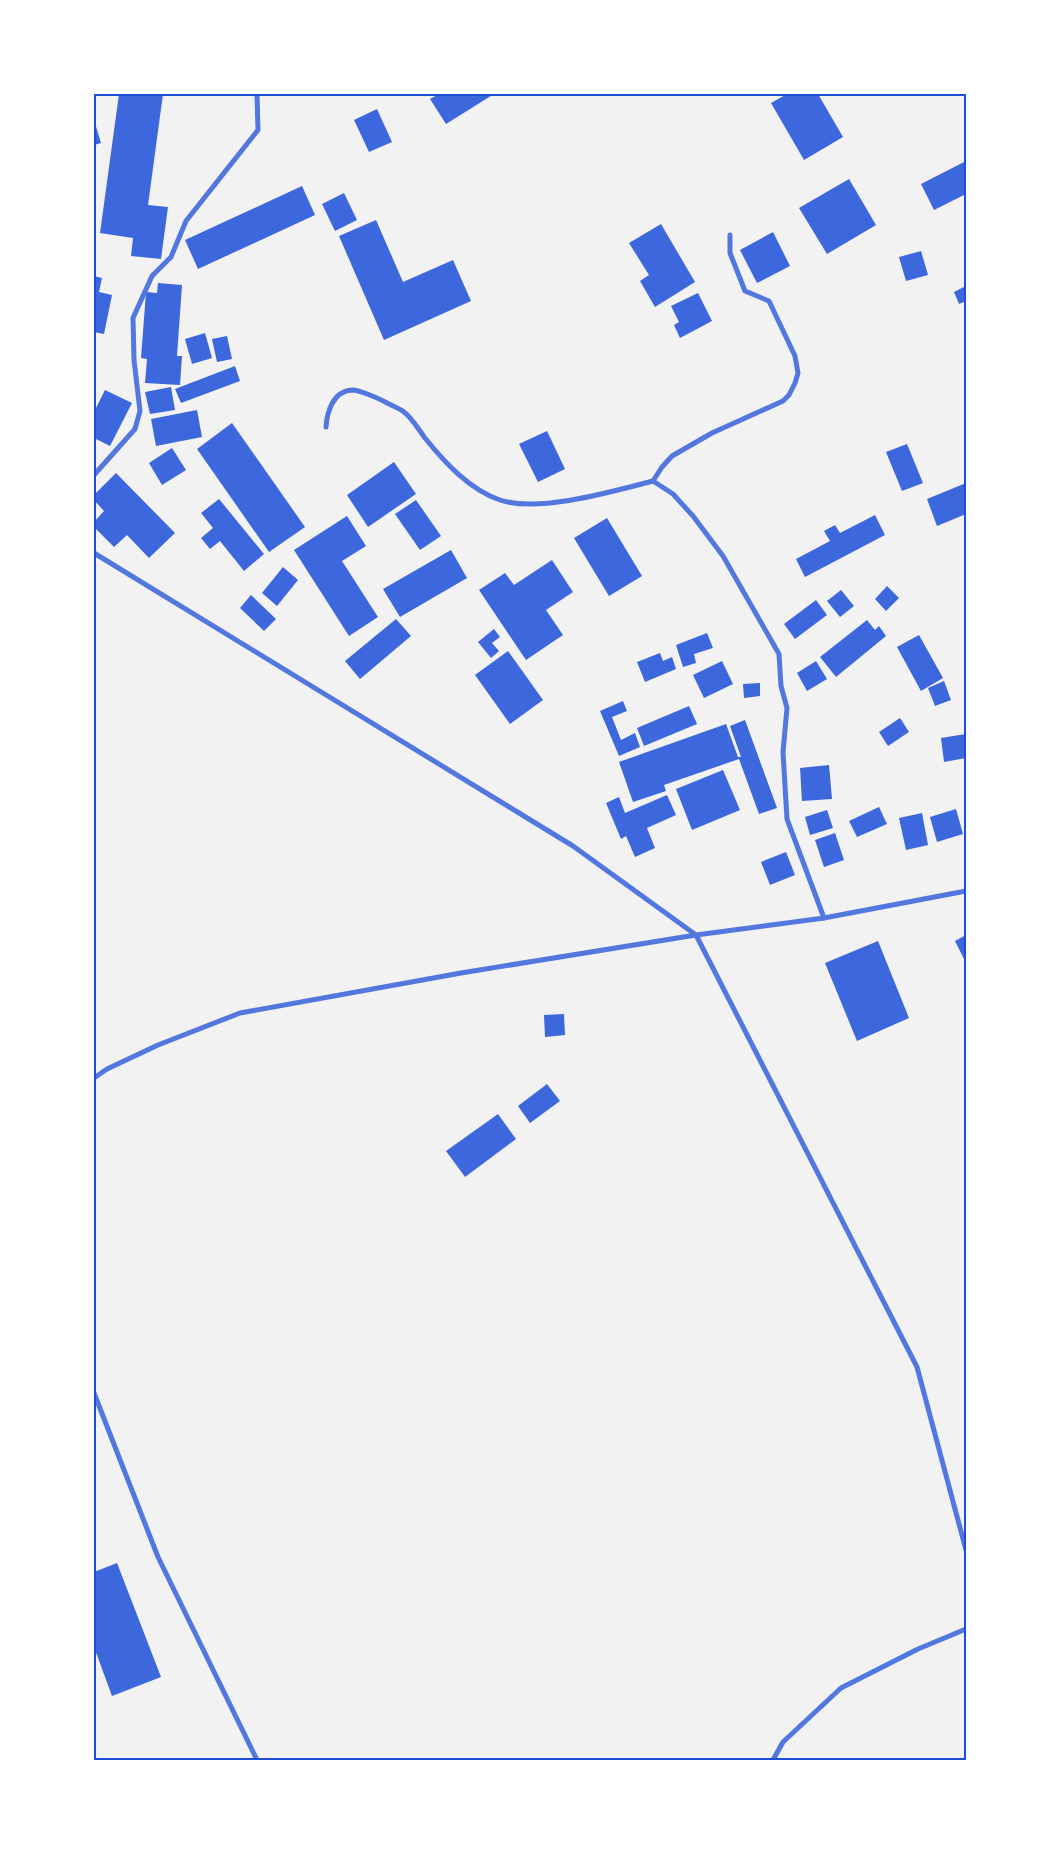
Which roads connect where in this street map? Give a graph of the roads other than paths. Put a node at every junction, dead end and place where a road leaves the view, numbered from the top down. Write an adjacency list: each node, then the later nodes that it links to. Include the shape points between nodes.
1 (258, 94): 4 (street, via 258,130 186,221 171,257 152,276 133,318 140,411 134,429)
2 (730, 235): 5 (street, via 730,253 745,291 769,301 795,356 798,373 795,383 783,401 712,433 672,456)
3 (326, 427): 5 (street, via 327,415 339,395 352,390 378,398 404,412 440,456 474,487 501,500 530,504 566,502)
4 (94, 475)
5 (653, 481): 8 (street, via 673,494 723,556 779,654 781,686 787,708 783,752 787,819)
6 (94, 553): 9 (street, via 573,846)
7 (966, 891): 8 (street)
8 (824, 918): 9 (street)
9 (696, 935): 10 (street, via 240,1013 158,1045); 12 (street, via 916,1367)
10 (94, 1078)
11 (94, 1392): 14 (street, via 158,1557)
12 (966, 1550)
13 (966, 1630): 15 (street, via 918,1649 841,1688 783,1742)
14 (257, 1760)
15 (773, 1760)

